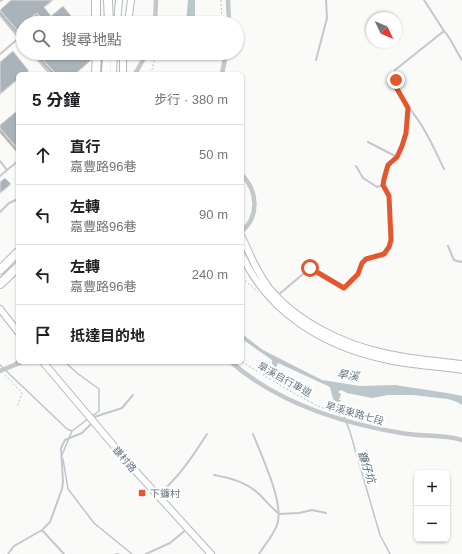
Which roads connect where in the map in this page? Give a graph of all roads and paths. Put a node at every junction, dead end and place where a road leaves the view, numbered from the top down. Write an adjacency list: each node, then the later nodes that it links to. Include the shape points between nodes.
1 (96, 0): 11 (highway)
2 (108, 0): 12 (highway)
3 (119, 0): 13 (street)
4 (131, 0): 14 (street)
5 (156, 0): 15 (street)
6 (221, 0): 16 (path)
7 (228, 0): 17 (street)
8 (326, 0): 30 (lane, via 327,18)
9 (424, 0): 18 (lane)
10 (0, 15): 19 (lane)
11 (96, 16)
12 (109, 16)
13 (118, 16)
14 (129, 16)
15 (155, 16)
16 (222, 16)
17 (229, 16)
18 (444, 31): 31 (lane); 40 (lane, via 395,70 396,87)
19 (16, 34)
20 (16, 41): 21 (lane)
21 (0, 54)
22 (38, 60): 32 (lane)
23 (97, 60): 33 (highway)
24 (107, 60): 34 (highway)
25 (114, 60): 35 (street)
26 (123, 60): 36 (street)
27 (143, 60): 37 (street)
28 (154, 60): 38 (path)
29 (225, 60): 39 (street)
30 (316, 60)
31 (462, 60)
32 (48, 72)
33 (96, 72)
34 (106, 72)
35 (113, 72)
36 (122, 72)
37 (136, 72)
38 (151, 72)
39 (222, 72)
40 (408, 108): 42 (lane, via 406,133); 46 (lane)
41 (368, 142): 42 (lane)
42 (397, 157): 50 (lane, via 388,165)
43 (0, 161): 47 (lane)
44 (16, 163): 47 (lane)
45 (356, 166): 50 (lane, via 363,178 377,187)
46 (444, 169)
47 (7, 170): 48 (lane)
48 (0, 176)
49 (244, 177): 53 (street, via 252,190 254,206 251,220)
50 (383, 185): 62 (lane, via 389,196 391,240 384,254 366,259 358,274 344,288 310,268)
51 (16, 200): 52 (lane)
52 (0, 212)
53 (244, 229)
54 (244, 241): 62 (street, via 258,271)
55 (448, 246): 58 (lane, via 454,260)
56 (16, 254): 60 (highway)
57 (244, 259): 71 (street, via 254,278 269,297 299,323 322,337 358,352 384,359)
58 (462, 261)
59 (16, 269): 61 (highway)
60 (0, 270)
61 (0, 284)
62 (277, 296): 69 (street, via 312,324 356,345 399,356)
63 (0, 309): 64 (street)
64 (16, 329)
65 (244, 363): 75 (path, 旱溪自行車道, via 320,406)
66 (16, 364): 70 (street)
67 (45, 364): 74 (street, 鎌村路)
68 (234, 364): 78 (street, 旱溪東路七段, via 270,390 333,418 403,434 450,436)
69 (462, 364)
70 (0, 370): 73 (path, via 22,393)
71 (462, 370)
72 (133, 395): 74 (lane, via 122,408)
73 (17, 407)
74 (91, 420): 80 (street, 鎌村路); 84 (lane, via 82,434 65,440 61,448 62,490 50,522)
75 (370, 422)
76 (207, 434): 80 (lane, via 185,468)
77 (253, 434): 82 (lane, via 274,488)
78 (462, 440)
79 (214, 474): 82 (lane, via 235,479 248,486)
80 (158, 495): 83 (street, 鎌村路)
81 (326, 513): 82 (lane, via 312,510)
82 (279, 514): 89 (lane, via 278,525)
83 (188, 529): 87 (lane, via 170,543); 88 (street, 鎌村路)
84 (42, 530): 85 (lane, via 14,546); 86 (lane)
85 (8, 554)
86 (64, 554)
87 (146, 554)
88 (211, 554)
89 (259, 554)

